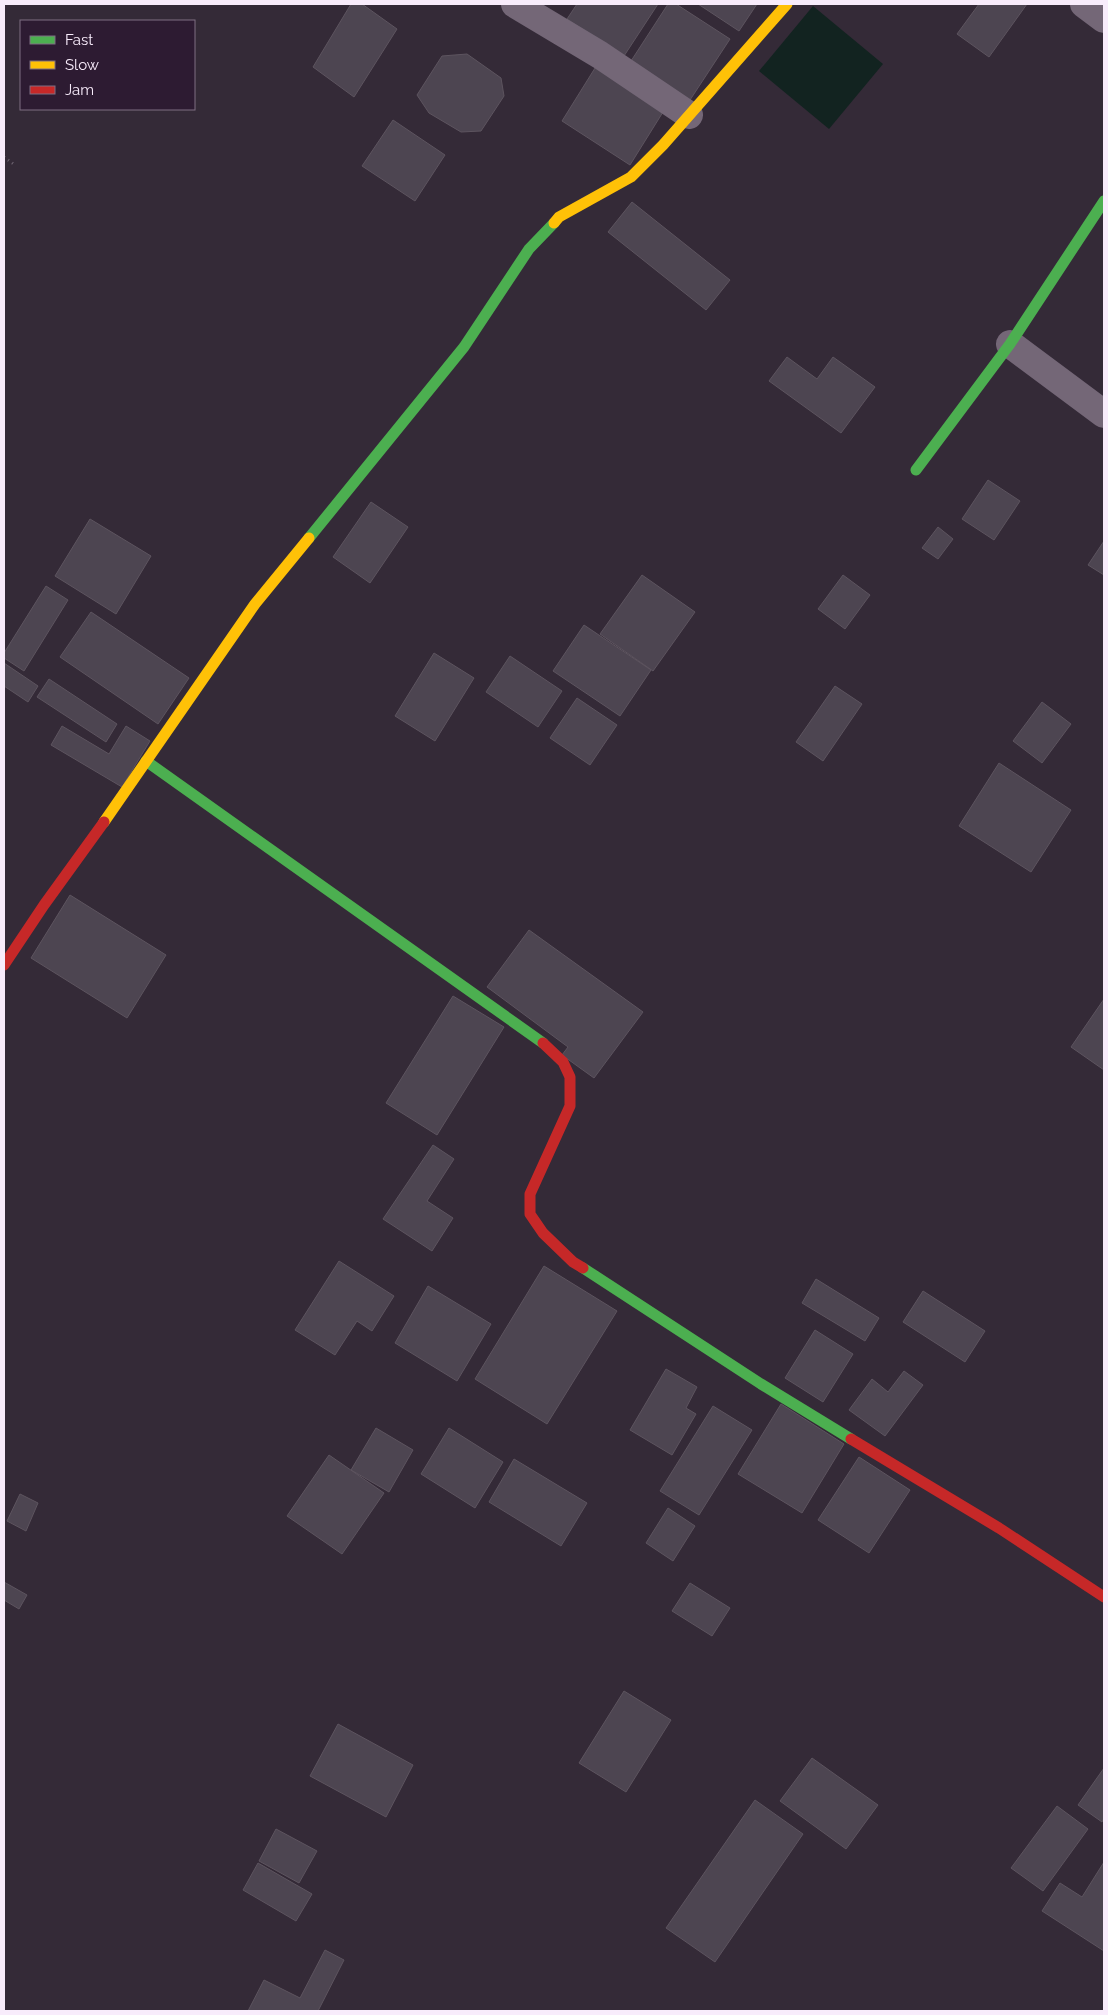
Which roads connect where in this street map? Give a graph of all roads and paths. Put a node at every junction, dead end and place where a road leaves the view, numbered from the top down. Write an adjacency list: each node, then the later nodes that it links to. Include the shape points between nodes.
1 (515, 4): 5 (street)
2 (787, 4): 5 (street)
3 (1084, 4): 4 (street)
4 (1104, 19)
5 (690, 115): 12 (street, via 631,177 559,218 529,249 464,347 255,604)
6 (4, 157): 7 (path)
7 (15, 165)
8 (1104, 201): 9 (street)
9 (1010, 344): 10 (street); 11 (street)
10 (1104, 414)
11 (916, 470)
12 (146, 761): 13 (street); 14 (street, via 543,1042 563,1062 570,1077 570,1106 530,1194 530,1214 543,1233 573,1262 761,1384 999,1528)
13 (4, 965)
14 (1104, 1597)

